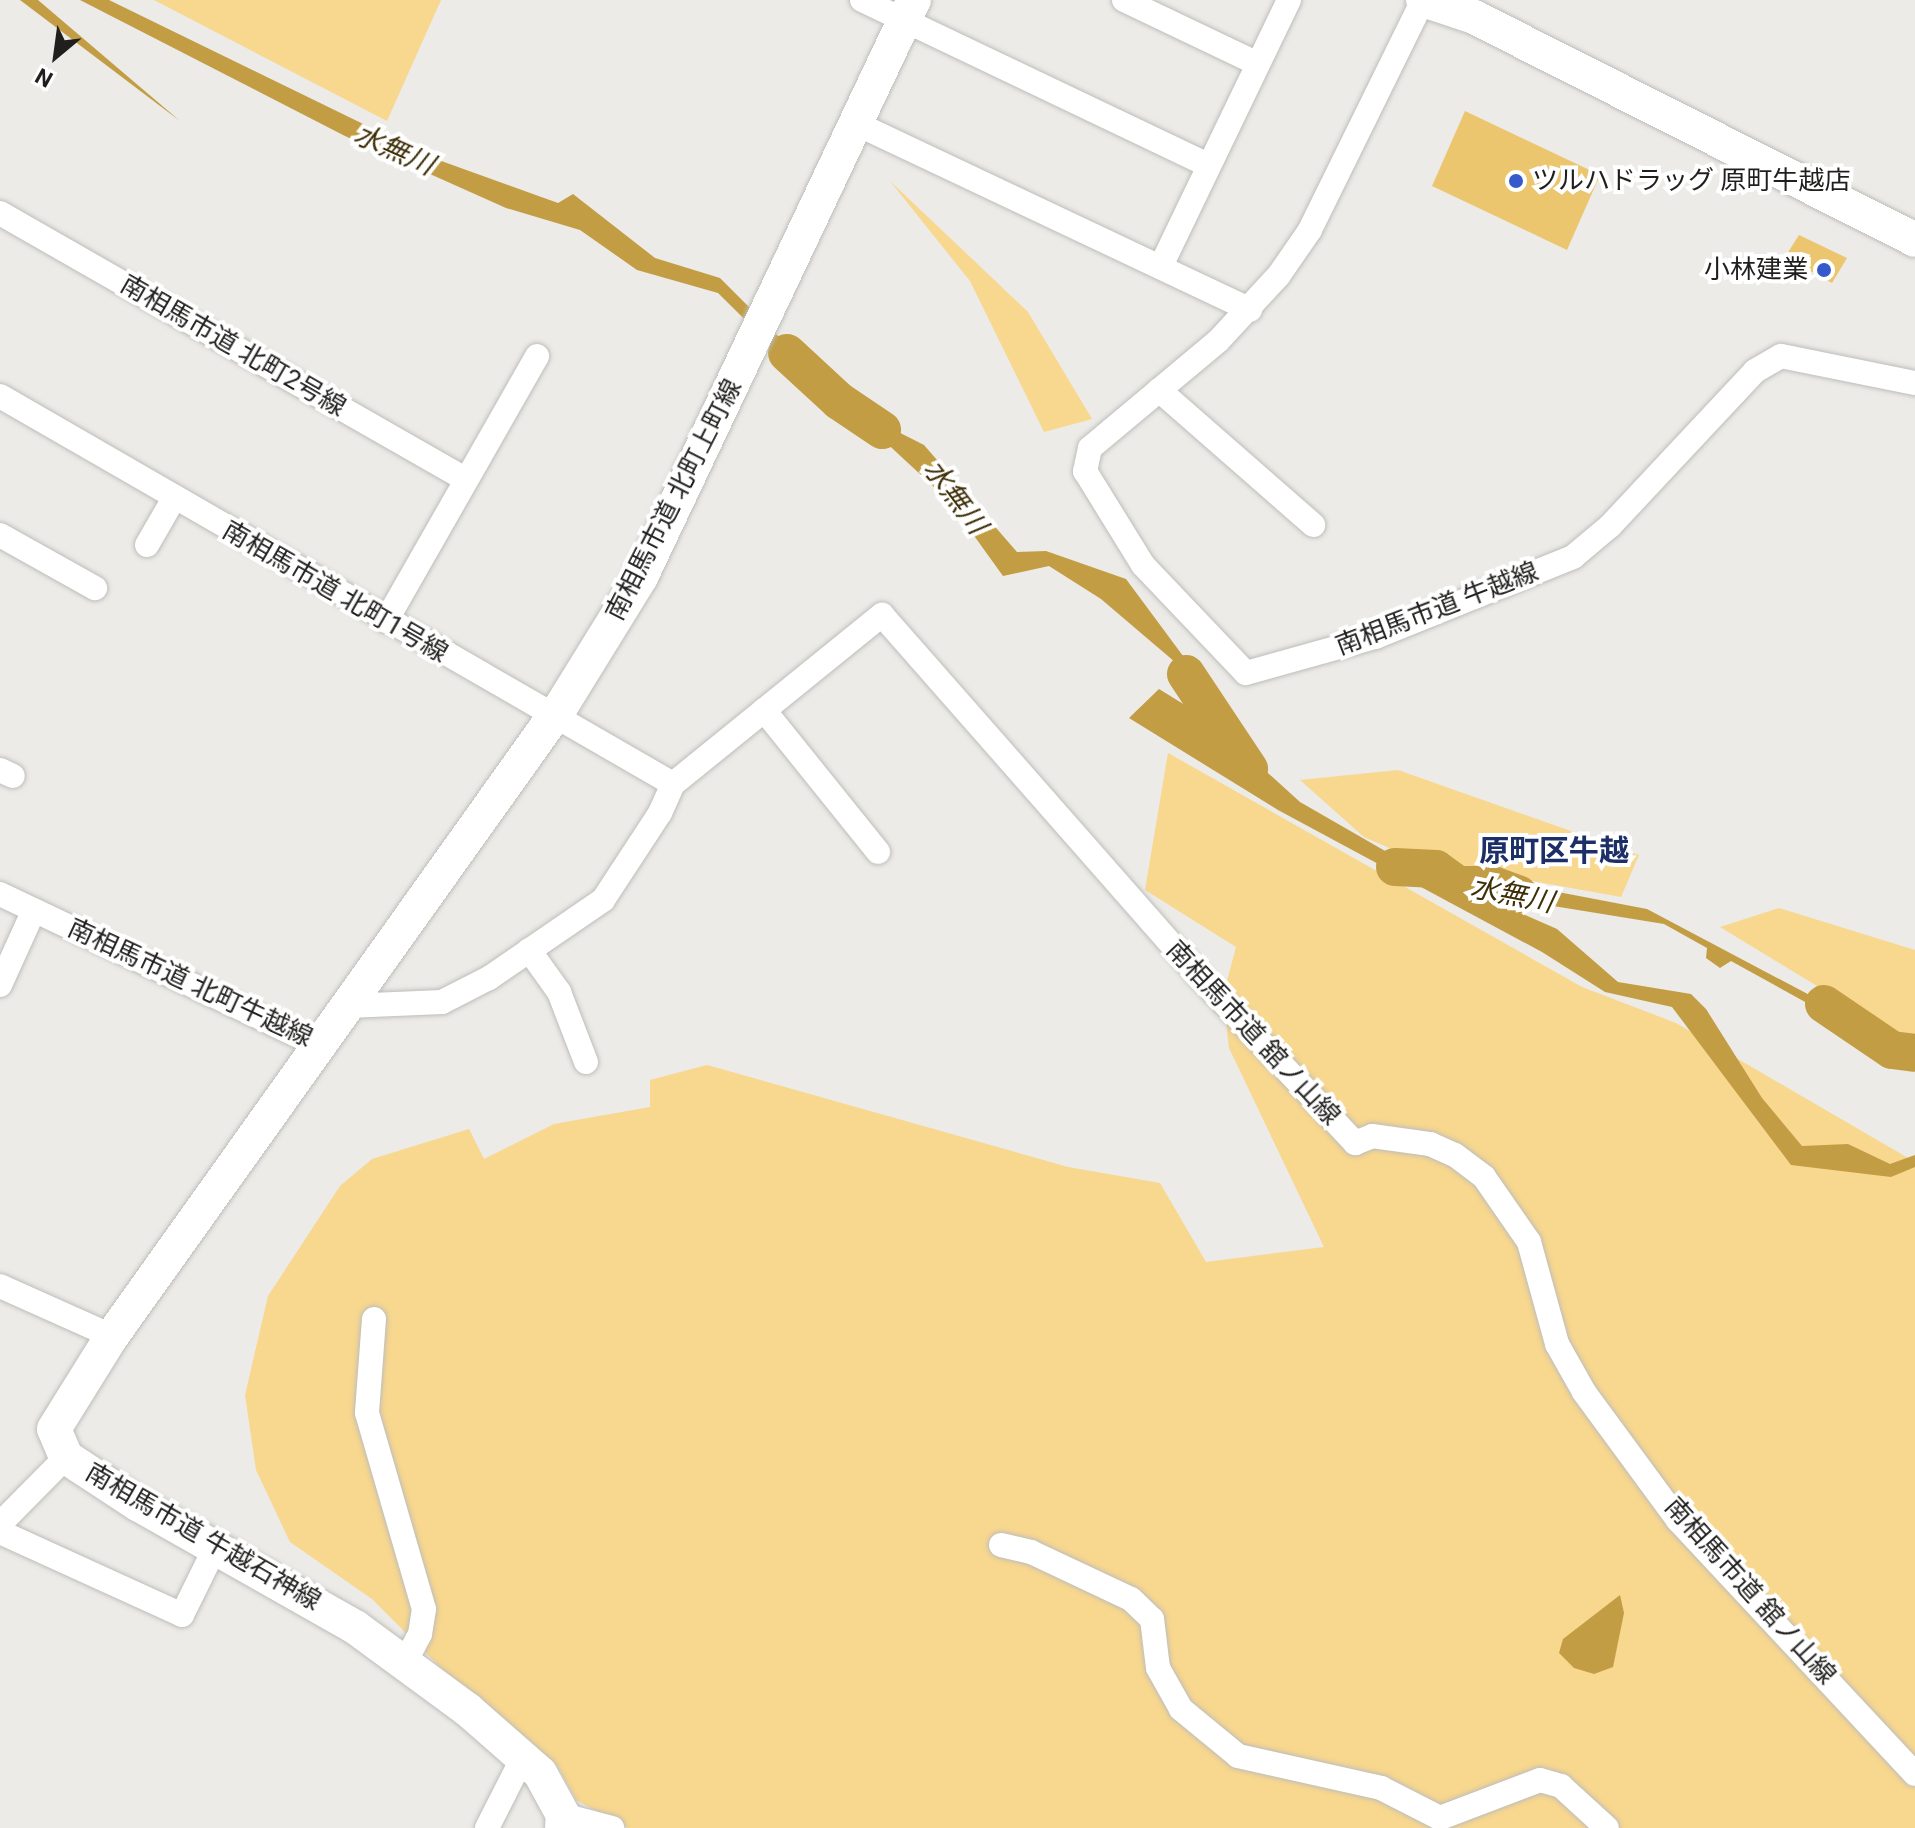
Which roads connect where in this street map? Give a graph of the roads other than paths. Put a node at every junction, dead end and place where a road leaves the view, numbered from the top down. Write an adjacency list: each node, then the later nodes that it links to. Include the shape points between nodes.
1 (862, 0): 5 (street)
2 (1124, 0): 6 (street)
3 (1289, 0): 6 (street)
4 (1423, 0): 10 (street, via 1474,17); 12 (street, 南相馬市道 牛越線, via 1310,230)
5 (910, 10): 7 (street, 南相馬市道 北町上町線); 8 (street)
6 (1258, 64): 8 (street)
7 (852, 131): 11 (street); 26 (street, 南相馬市道 北町上町線, via 641,577)
8 (1208, 165): 11 (street)
9 (0, 213): 17 (street, 南相馬市道 北町2号線)
10 (1915, 240)
11 (1161, 266): 12 (street)
12 (1250, 310): 15 (street, 南相馬市道 牛越線)
13 (537, 356): 17 (street)
14 (1915, 383): 15 (street, 南相馬市道 牛越線, via 1781,356 1755,371 1631,504 1573,557 1375,637 1246,673 1143,565 1085,471 1090,448)
15 (1159, 390): 19 (street)
16 (0, 396): 18 (street, 南相馬市道 北町1号線)
17 (465, 479): 24 (street)
18 (173, 500): 21 (street); 24 (street, 南相馬市道 北町1号線)
19 (1313, 525)
20 (0, 535): 22 (street)
21 (147, 545)
22 (95, 588)
23 (882, 615): 25 (street, 南相馬市道 北町牛越線); 46 (street, 南相馬市道 舘ノ山線, via 1196,973 1355,1143 1372,1136 1430,1144 1484,1177 1529,1242 1557,1344 1584,1392 1678,1520)
24 (386, 621): 26 (street, 南相馬市道 北町1号線)
25 (764, 710): 27 (street, 南相馬市道 北町牛越線); 28 (street)
26 (553, 718): 27 (street, 南相馬市道 北町1号線); 33 (street, 南相馬市道 北町上町線)
27 (673, 784): 31 (street, 南相馬市道 北町牛越線, via 603,900)
28 (878, 852)
29 (0, 894): 30 (street, 南相馬市道 北町牛越線)
30 (34, 910): 32 (street); 34 (street, 南相馬市道 北町牛越線)
31 (529, 950): 33 (street, 南相馬市道 北町牛越線, via 442,1002); 35 (street, via 559,992)
32 (0, 985)
33 (348, 1006): 34 (street, 南相馬市道 北町牛越線)
34 (320, 1046): 38 (street, 南相馬市道 牛越石神線)
35 (586, 1062)
36 (0, 1286): 38 (street)
37 (374, 1319): 44 (street, via 367,1413 424,1609 420,1634)
38 (112, 1336): 39 (street, 南相馬市道 牛越石神線, via 54,1429)
39 (66, 1457): 40 (street); 43 (street, 南相馬市道 牛越石神線)
40 (0, 1524)
41 (0, 1532): 43 (street, via 182,1615)
42 (1001, 1545): 50 (street, via 1031,1552 1131,1599 1152,1619 1158,1668 1181,1709 1238,1756 1381,1788 1440,1818 1540,1780 1561,1786)
43 (215, 1548): 44 (street, 南相馬市道 牛越石神線, via 314,1602)
44 (405, 1662): 45 (street, 南相馬市道 牛越石神線)
45 (523, 1757): 47 (street, 南相馬市道 牛越石神線, via 540,1773); 48 (street)
46 (1915, 1774)
47 (563, 1822): 49 (street, 南相馬市道 牛越石神線)
48 (487, 1828)
49 (612, 1828)
50 (1607, 1828)

